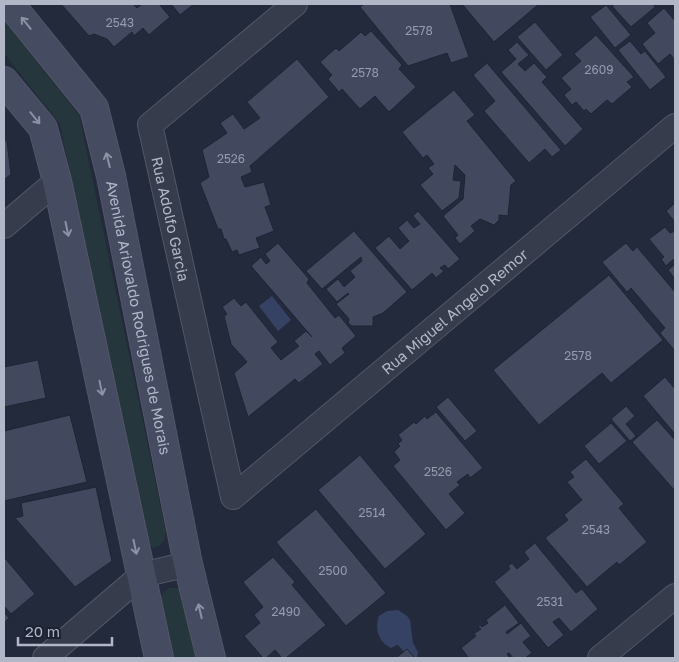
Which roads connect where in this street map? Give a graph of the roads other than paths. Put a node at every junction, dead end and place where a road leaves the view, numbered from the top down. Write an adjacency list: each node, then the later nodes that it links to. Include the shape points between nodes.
1 (10, 4): 8 (street, Avenida Ariovaldo Rodrigues de Morais, one-way to 1, via 112,176 94,108)
2 (295, 4): 7 (street, Rua Adolfo Garcia, via 150,125)
3 (4, 80): 5 (street, one-way to 5, via 43,128)
4 (675, 126): 7 (street, Rua Miguel Angelo Remor)
5 (57, 182): 6 (street); 9 (street, one-way to 9)
6 (4, 226)
7 (233, 497)
8 (188, 564): 9 (street); 13 (street, Avenida Ariovaldo Rodrigues de Morais, one-way to 8)
9 (142, 576): 11 (street); 12 (street)
10 (675, 596): 14 (street)
11 (44, 658)
12 (160, 658)
13 (211, 658)
14 (600, 658)

